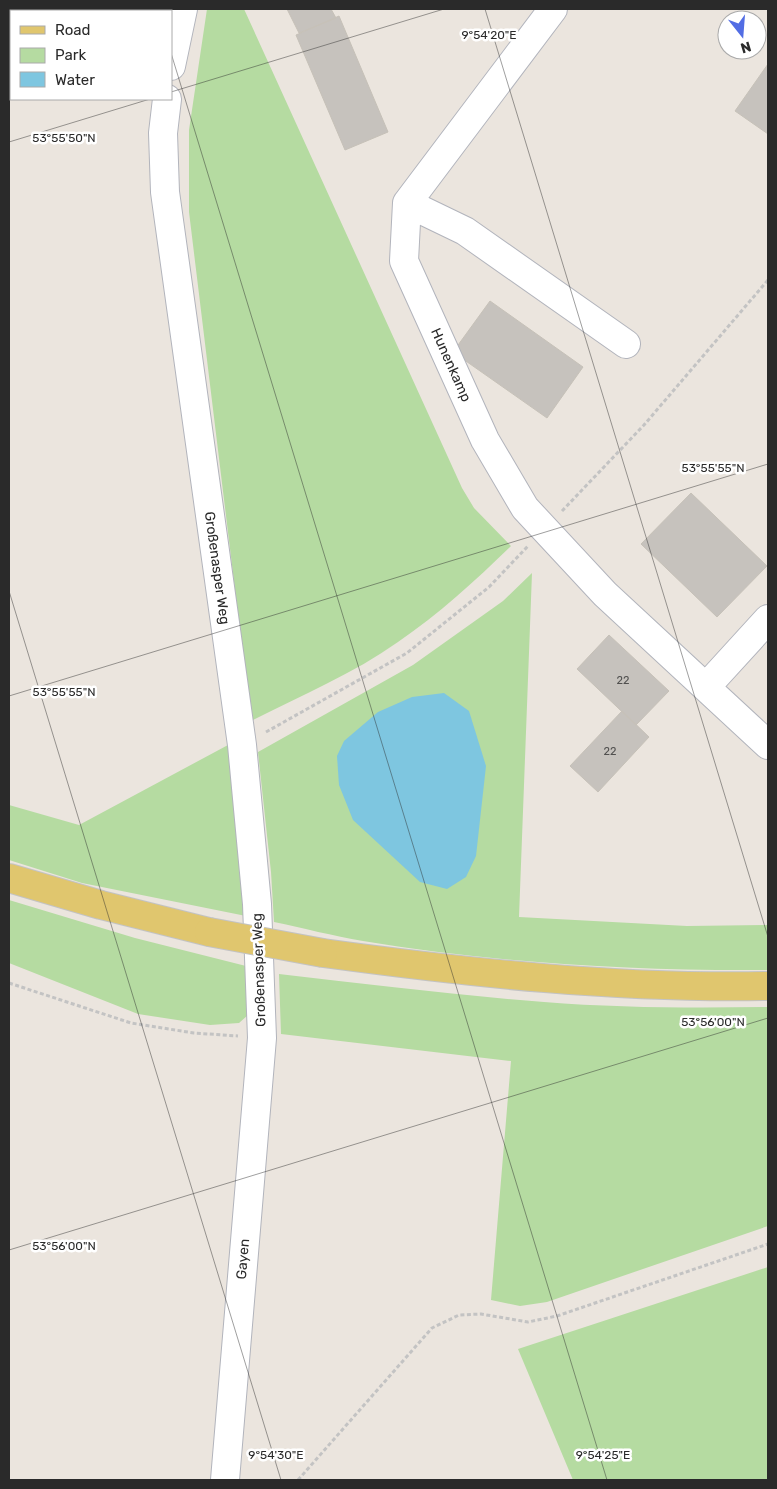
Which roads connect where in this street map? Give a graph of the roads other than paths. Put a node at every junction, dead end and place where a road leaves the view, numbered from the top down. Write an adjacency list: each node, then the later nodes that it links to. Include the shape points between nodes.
1 (183, 9): 3 (street)
2 (553, 9): 5 (street)
3 (172, 61)
4 (167, 100): 12 (street, Großenasper Weg, via 163,133 165,192 242,745 257,904)
5 (407, 203): 6 (street, via 465,231); 8 (street, Hunenkamp, via 404,261 485,440 525,508 605,594)
6 (626, 344)
7 (768, 619): 8 (street)
8 (706, 687): 9 (street, Hunenkamp)
9 (768, 745)
10 (9, 878): 11 (main road, bridge, via 209,932 323,953 551,980)
11 (768, 986)
12 (262, 1038): 13 (street, Gayen)
13 (225, 1480)

